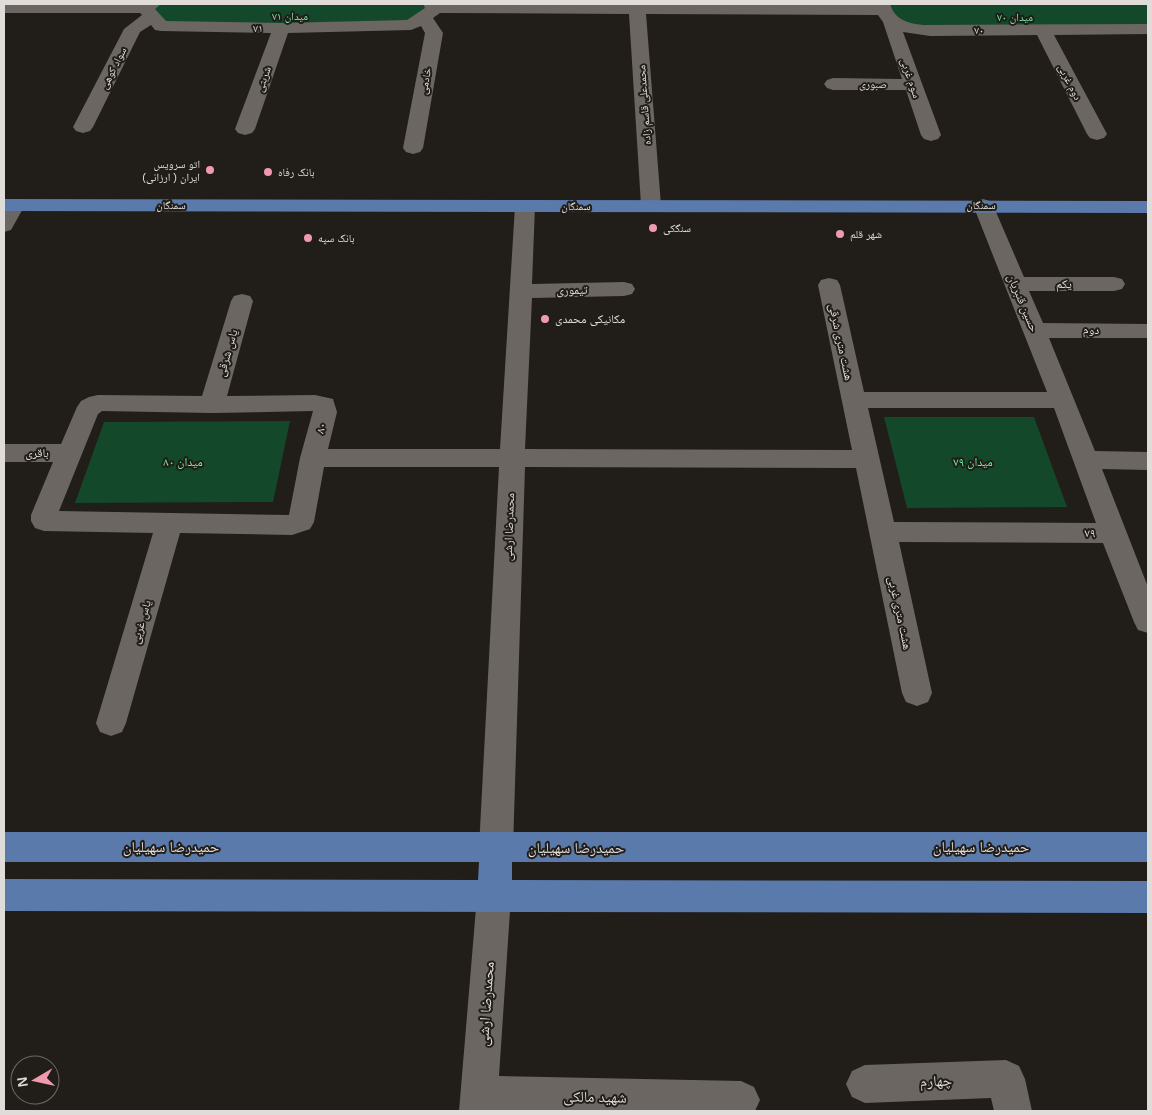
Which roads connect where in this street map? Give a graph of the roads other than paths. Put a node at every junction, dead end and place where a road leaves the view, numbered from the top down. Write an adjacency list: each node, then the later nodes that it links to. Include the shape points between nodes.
1 (638, 6): 4 (street, ۷۱); 5 (street, ۷۰); 19 (street, محمدعلی قاسم زاده)
2 (4, 8): 3 (street)
3 (150, 9): 6 (street, ۷۱, via 161,26); 11 (street, سواد کوهی, via 133,29)
4 (430, 10): 6 (street, ۷۱, via 411,25); 15 (street, خادمی, via 434,34)
5 (885, 12): 8 (street, ۷۰, via 907,29); 10 (street, سوم غربی)
6 (281, 28): 12 (street, شربتی)
7 (1148, 29): 8 (street, ۷۰)
8 (1043, 30): 13 (street, دوم غربی)
9 (833, 84): 10 (street, صبوری)
10 (913, 85): 14 (street, سوم غربی)
11 (83, 127)
12 (245, 129)
13 (1097, 134)
14 (931, 135)
15 (413, 148)
16 (9, 205): 18 (main road, سمنگان); 21 (street)
17 (984, 205): 19 (main road, سمنگان); 20 (main road, سمنگان); 22 (street, حسین قنبریان)
18 (525, 206): 19 (main road, سمنگان); 26 (street, محمدرضا ارشی)
19 (651, 206)
20 (1148, 206)
21 (4, 226)
22 (1014, 284): 23 (street, یکم); 28 (street, حسین قنبریان)
23 (1114, 284)
24 (829, 285): 30 (street, هشت متری شرقی)
25 (624, 289): 26 (street, تیموری)
26 (520, 291): 36 (street, محمدرضا ارشی)
27 (242, 301): 32 (street, یاس شرقی)
28 (1034, 330): 29 (street, دوم); 31 (street, حسین قنبریان)
29 (1147, 330)
30 (854, 400): 31 (street); 37 (street)
31 (1063, 400): 38 (street, ۷۹)
32 (212, 405): 34 (street, ۸۰, via 98,403 86,413); 35 (street, ۸۰, via 324,405)
33 (4, 453): 34 (street, باقری)
34 (70, 453): 40 (street, ۸۰, via 44,521)
35 (313, 458): 36 (street); 40 (street, ۸۰, via 300,522)
36 (512, 458): 37 (street); 48 (street, محمدرضا ارشی)
37 (867, 459): 41 (street)
38 (1085, 460): 39 (street); 42 (street, ۷۹)
39 (1148, 461)
40 (170, 522): 45 (street, یاس غربی)
41 (882, 532): 42 (street, ۷۹); 44 (street, هشت متری غربی)
42 (1113, 533): 43 (street)
43 (1148, 622)
44 (917, 693)
45 (111, 722)
46 (4, 847): 48 (main road, حمیدرضا سهیلیان)
47 (1148, 847): 48 (main road, حمیدرضا سهیلیان)
48 (496, 848): 50 (main road)
49 (4, 895): 50 (main road)
50 (494, 896): 51 (main road); 55 (street, محمدرضا ارشی)
51 (1148, 897)
52 (865, 1084): 53 (street, چهارم)
53 (1010, 1095)
54 (741, 1100): 55 (street, شهید مالکی)
55 (479, 1103)

